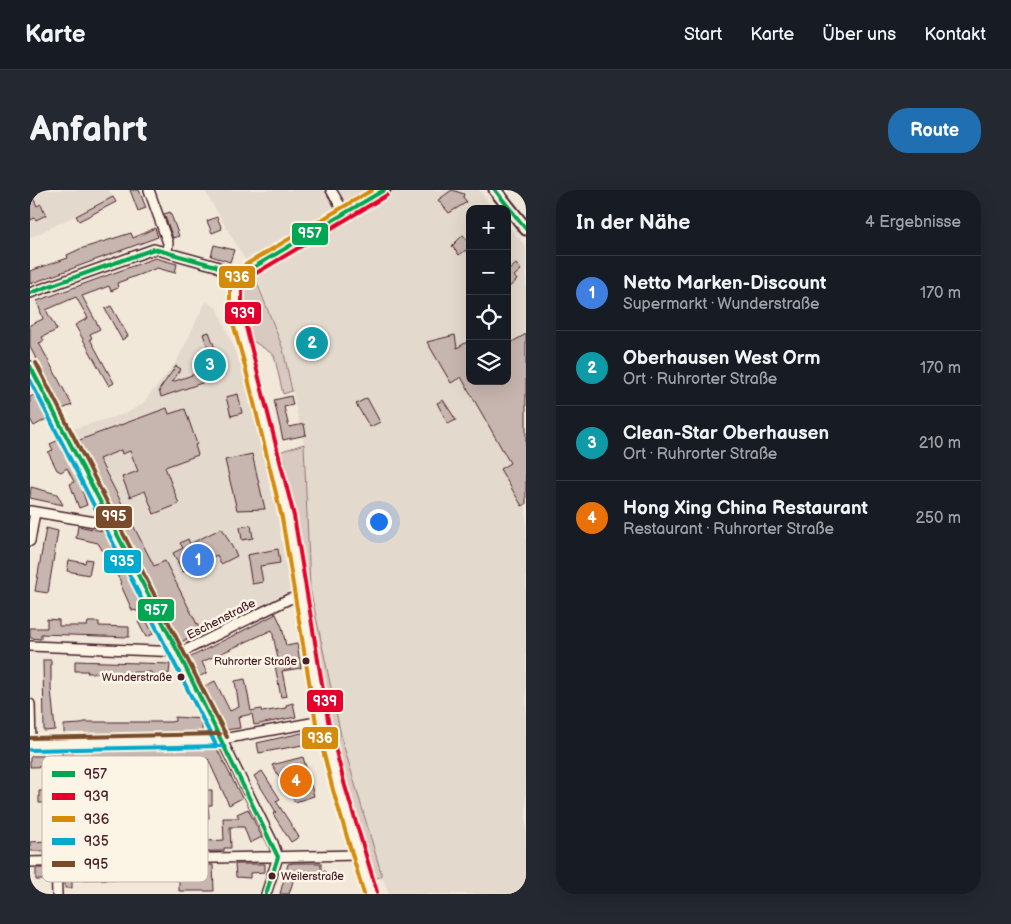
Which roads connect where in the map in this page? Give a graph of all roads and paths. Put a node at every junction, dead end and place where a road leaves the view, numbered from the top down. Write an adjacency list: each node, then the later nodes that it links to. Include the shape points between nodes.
1 (149, 190): 8 (street, via 167,239)
2 (332, 190): 5 (street)
3 (384, 190): 5 (main road)
4 (495, 190): 7 (main road)
5 (344, 212): 6 (main road)
6 (328, 222)
7 (526, 228)
8 (167, 252): 10 (street, via 216,266); 11 (street, via 149,250)
9 (249, 270): 10 (main road)
10 (239, 280): 16 (main road, via 235,305 282,487)
11 (30, 293)
12 (30, 366): 14 (street)
13 (32, 512): 14 (street, via 94,522); 15 (street)
14 (109, 519): 18 (street)
15 (30, 541)
16 (301, 597): 18 (street, Eschenstraße, via 289,599); 20 (main road)
17 (30, 646): 18 (street, Eschenstraße)
18 (178, 652): 21 (street)
19 (30, 704): 22 (street)
20 (322, 720): 21 (street); 23 (main road)
21 (221, 740): 22 (street); 24 (street)
22 (30, 744)
23 (359, 854): 24 (street); 27 (main road)
24 (278, 857): 25 (street); 26 (street)
25 (208, 858)
26 (266, 894)
27 (371, 894)

